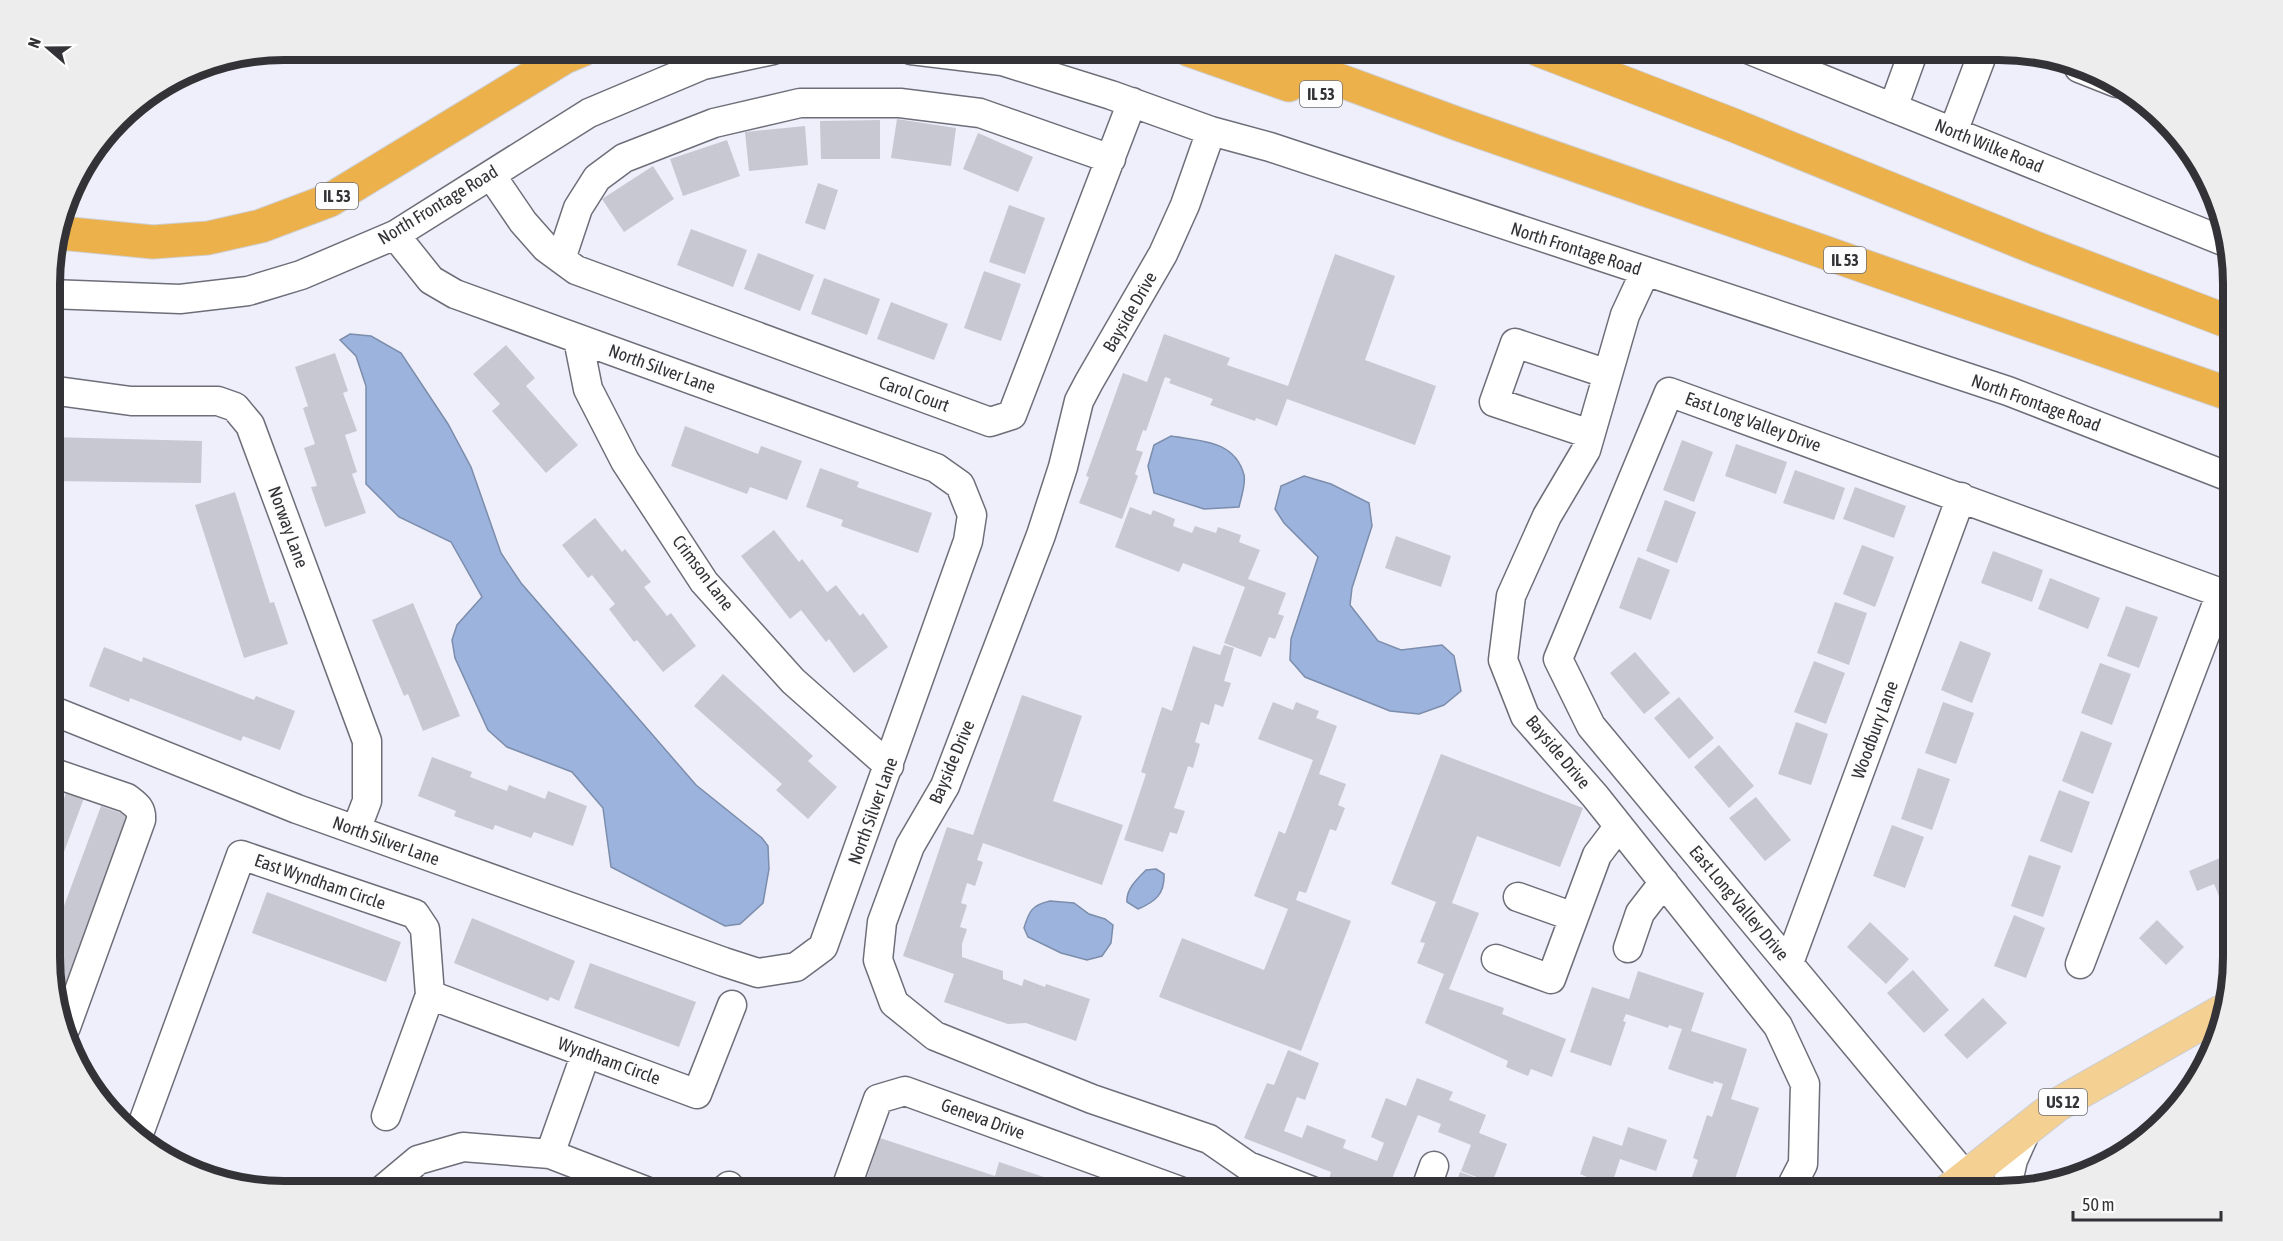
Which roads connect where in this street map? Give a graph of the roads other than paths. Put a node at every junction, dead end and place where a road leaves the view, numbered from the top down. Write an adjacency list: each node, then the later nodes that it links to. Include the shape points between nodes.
1 (560, 60): 19 (highway, IL 53, via 330,200 261,226 208,238 153,242)
2 (726, 60): 18 (street, North Frontage Road, via 702,65 589,113)
3 (994, 60): 12 (street, North Frontage Road)
4 (1218, 60): 14 (highway, IL 53, via 1309,92)
5 (1284, 60): 14 (highway)
6 (1567, 60): 11 (highway)
7 (1575, 60): 11 (highway)
8 (1775, 60): 13 (street, North Wilke Road)
9 (1910, 60): 13 (street)
10 (1980, 60): 16 (street)
11 (1603, 73): 25 (highway)
12 (1132, 102): 15 (street, North Frontage Road); 17 (street, Carol Court)
13 (1893, 108): 16 (street, North Wilke Road)
14 (1458, 124): 29 (highway, IL 53)
15 (1211, 131): 23 (street, North Frontage Road, via 1270,147); 60 (street, Bayside Drive, via 1163,254 1079,402 1041,535 945,786 909,846 882,922 878,960 894,1003 935,1036 1092,1099 1209,1139 1248,1166)
16 (1953, 132): 21 (street, North Wilke Road)
17 (1111, 159): 22 (street, via 980,113 900,103 800,103 714,123 624,158 597,178 578,208); 22 (street, Carol Court, via 1012,415 990,422 576,270)
18 (491, 175): 20 (street, North Frontage Road); 22 (street, Carol Court, via 523,222)
19 (66, 234)
20 (395, 235): 24 (street, North Frontage Road, via 301,275 248,291 180,300); 26 (street, North Silver Lane, via 431,280 456,294)
21 (2219, 239)
22 (561, 259)
23 (1645, 272): 27 (street, Bayside Drive, via 1625,315); 31 (street, North Frontage Road, via 2008,391)
24 (60, 294)
25 (2223, 320)
26 (578, 339): 36 (street, Crimson Lane, via 588,389 625,461 704,582 793,681); 36 (street, North Silver Lane, via 936,468 960,485 972,514 968,541)
27 (1608, 374): 30 (street, Bayside Drive); 30 (street, via 1515,343 1494,402)
28 (60, 391): 39 (street, Norway Lane, via 130,401 218,401 235,407 250,425 367,741 367,801)
29 (2223, 392)
30 (1590, 434): 38 (street, Bayside Drive, via 1586,450 1547,516 1511,596 1503,660 1525,716)
31 (2223, 475)
32 (1961, 497): 33 (street, East Long Valley Drive); 45 (street, Woodbury Lane); 45 (street, East Long Valley Drive, via 1669,392 1558,658 1591,726)
33 (2223, 591)
34 (2223, 602): 46 (street, East Long Valley Drive)
35 (60, 714): 39 (street, North Silver Lane)
36 (889, 766): 39 (street, North Silver Lane, via 823,947 796,967 758,973)
37 (60, 775): 50 (street, via 127,798 142,812)
38 (1619, 826): 40 (street, Bayside Drive); 42 (street, via 1597,855)
39 (356, 830)
40 (1664, 882): 43 (street, via 1640,914); 61 (street, Bayside Drive, via 1778,1026 1805,1084 1803,1164)
41 (1518, 897): 42 (street)
42 (1574, 917): 44 (street, via 1551,979)
43 (1628, 948)
44 (1496, 959)
45 (1789, 963): 62 (street, East Long Valley Drive)
46 (2080, 964)
47 (430, 995): 51 (street, Wyndham Circle); 52 (street, East Wyndham Circle); 53 (street, East Wyndham Circle, via 425,929 415,914 241,855)
48 (732, 1005): 51 (street, Wyndham Circle, via 697,1094)
49 (2215, 1015): 54 (main road, US 12, via 2057,1105)
50 (69, 1019)
51 (586, 1053): 55 (street)
52 (386, 1116)
53 (141, 1129)
54 (2027, 1129): 63 (main road, US 12); 64 (street)
55 (550, 1154): 56 (street, via 463,1147 418,1160); 57 (street)
56 (393, 1181)
57 (620, 1181)
58 (849, 1181): 59 (street, Geneva Drive, via 878,1099 905,1091)
59 (1152, 1181)
60 (1286, 1181)
61 (1794, 1181)
62 (1955, 1181)
63 (1961, 1181)
64 (2008, 1181)

